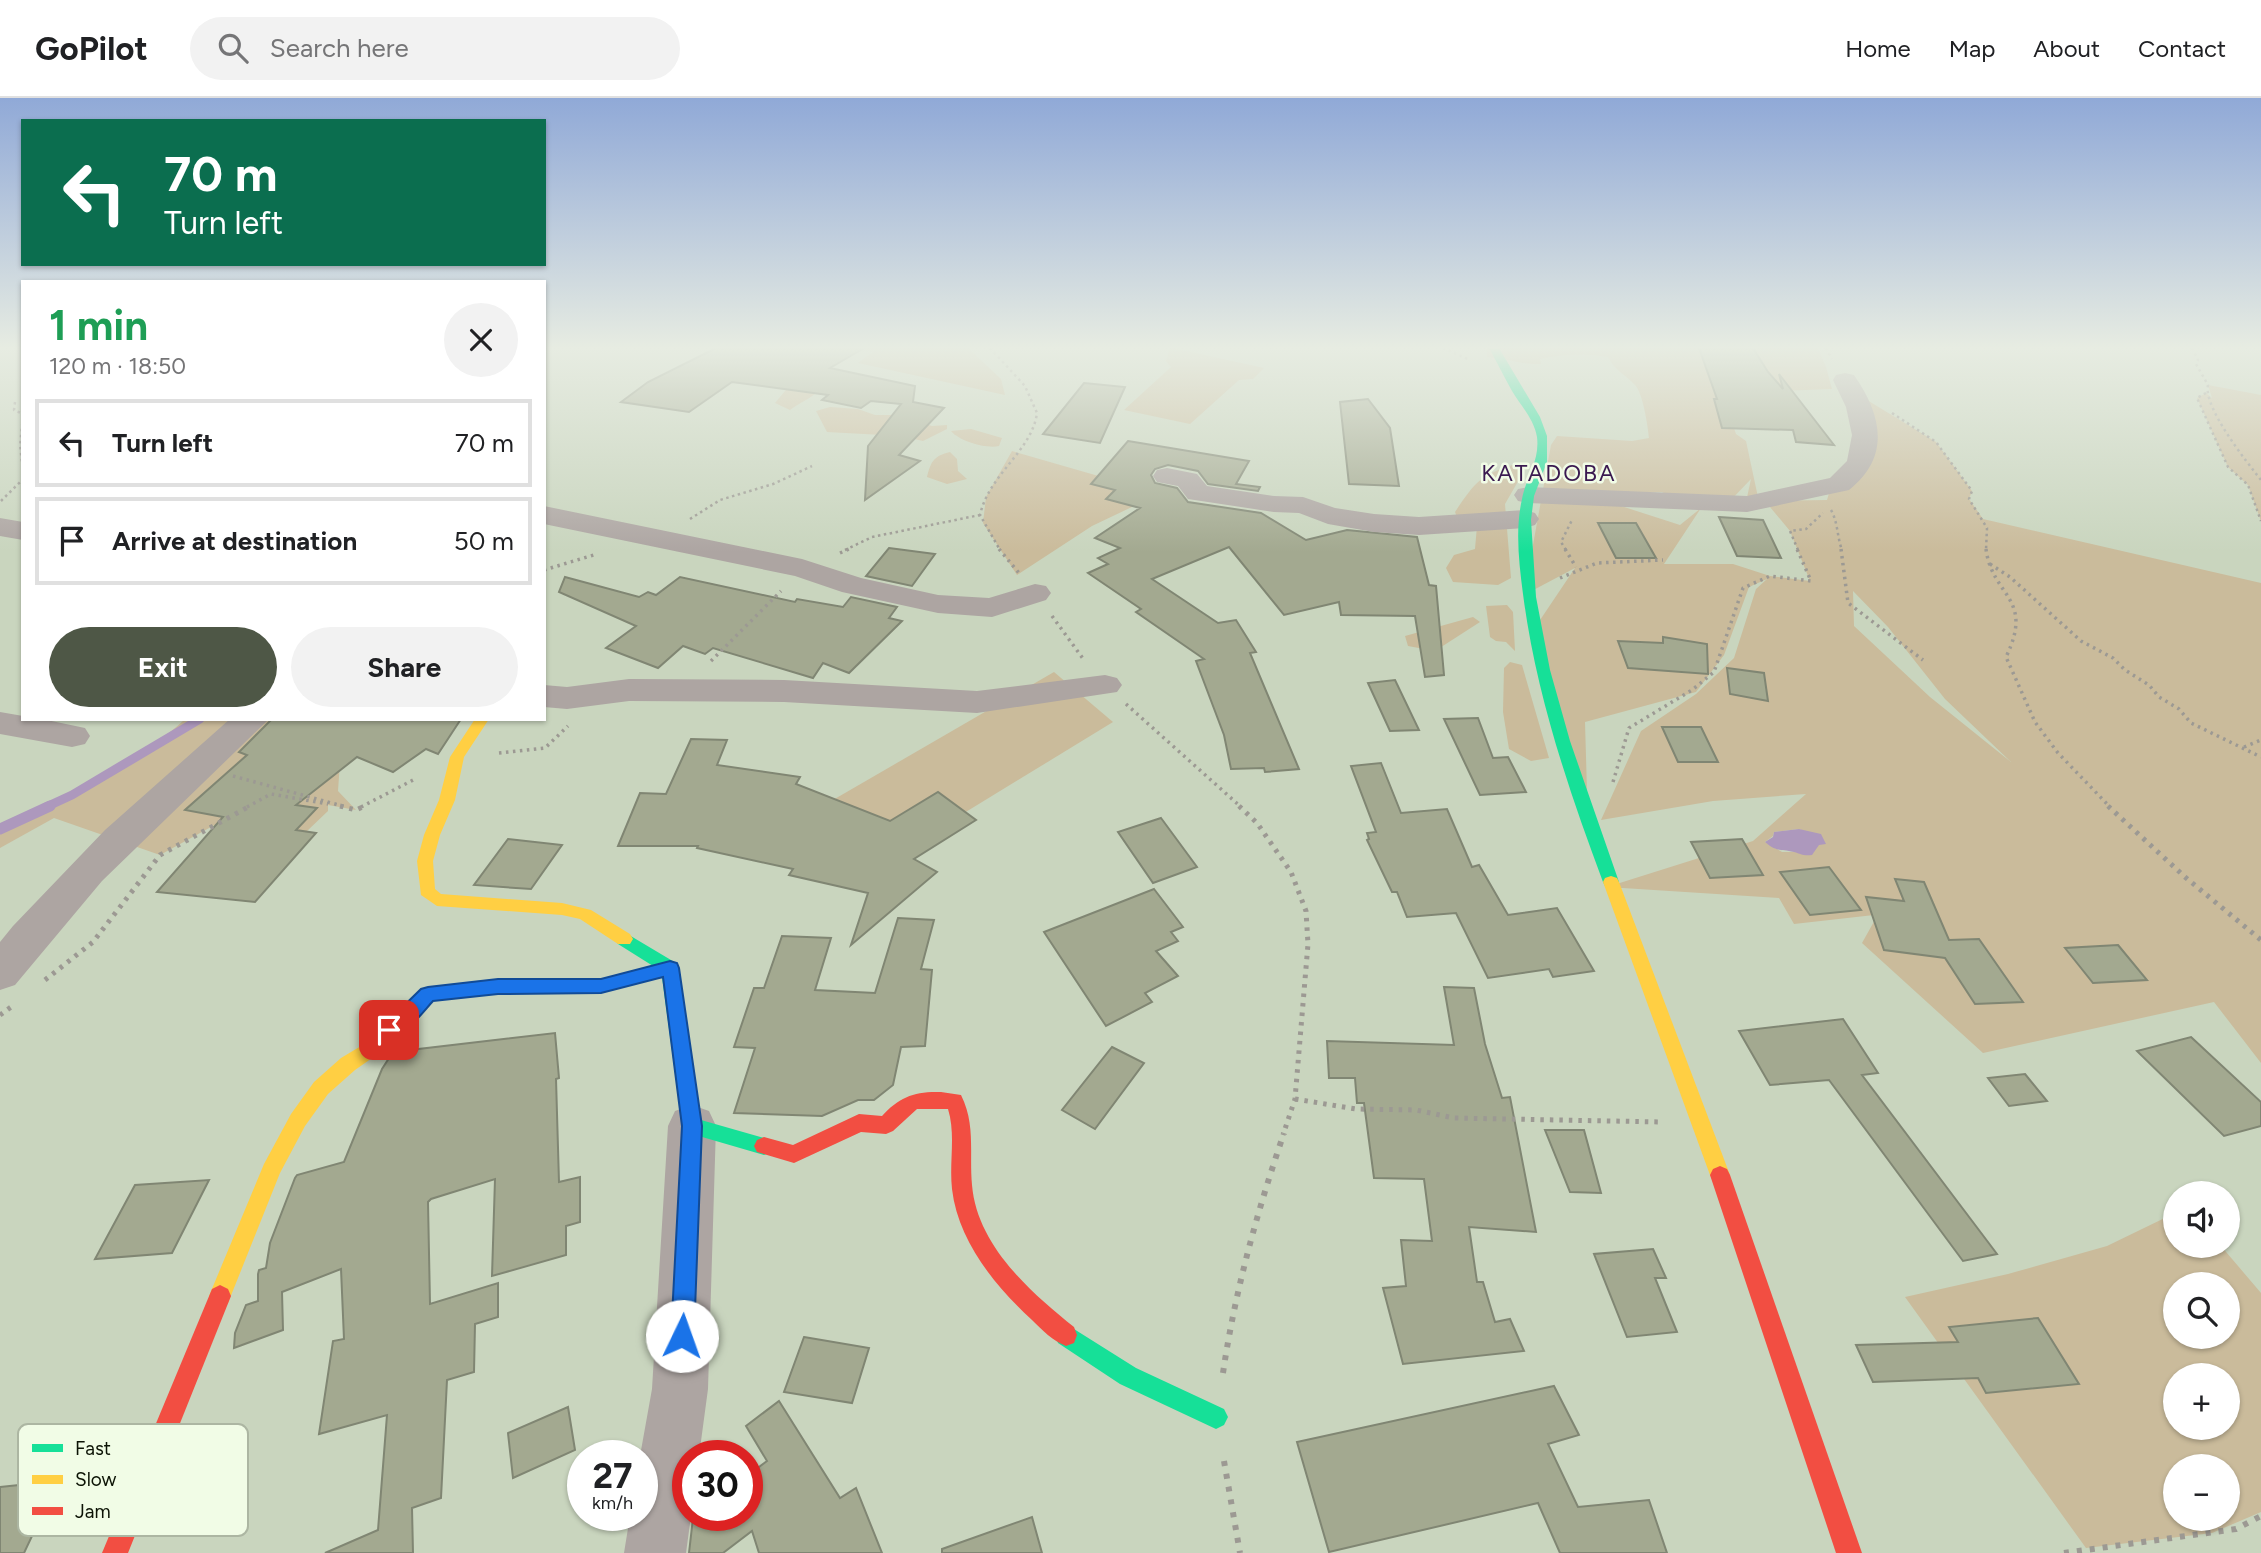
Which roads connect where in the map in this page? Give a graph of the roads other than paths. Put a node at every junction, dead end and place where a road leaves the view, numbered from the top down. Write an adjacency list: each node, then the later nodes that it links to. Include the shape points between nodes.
1 (1535, 416): 4 (street, via 1542,435 1543,462)
2 (1862, 416): 4 (street, via 1867,440 1851,477 1839,484 1747,504)
3 (1167, 476): 4 (street, via 1187,480 1198,493 1303,505 1328,515 1374,523 1419,526)
4 (1527, 507): 23 (street, via 1530,596 1546,682 1586,817 1702,1121)
5 (546, 515): 8 (street, via 802,568 938,604 992,608)
6 (0, 527): 7 (street)
7 (21, 531)
8 (1035, 593)
9 (1105, 685): 10 (street, via 978,702 784,691 629,690)
10 (546, 696)
11 (250, 721): 16 (street, via 76,881)
12 (481, 721): 15 (street, via 457,757 447,800 432,835 425,862 427,891 437,900 585,914)
13 (0, 723): 14 (street)
14 (72, 736)
15 (670, 968): 17 (street); 19 (street, via 601,986 498,986 428,994 402,1022 375,1037 368,1051 321,1088 271,1170)
16 (10, 986)
17 (692, 1126): 18 (street, via 794,1154 859,1123 886,1125 904,1104 920,1099 954,1101 962,1117 959,1174 963,1200 979,1240 1000,1271 1100,1360); 22 (street, via 680,1389)
18 (1216, 1417)
19 (168, 1424)
20 (122, 1536): 21 (street)
21 (115, 1553)
22 (655, 1553)
23 (1849, 1553)

